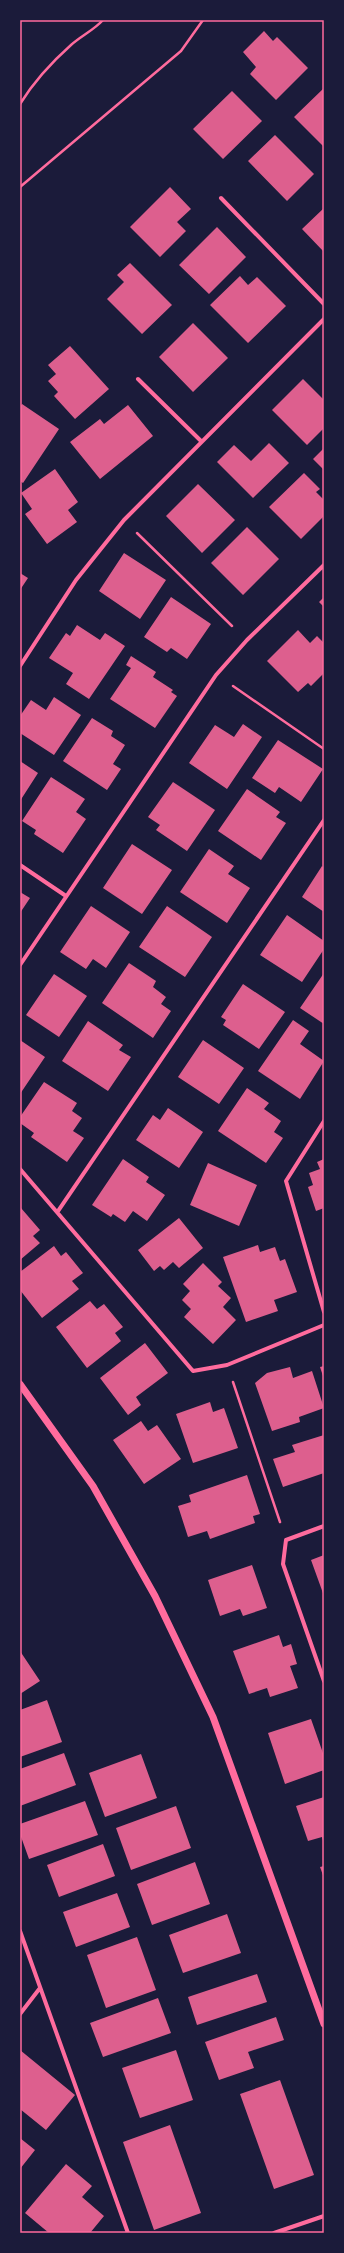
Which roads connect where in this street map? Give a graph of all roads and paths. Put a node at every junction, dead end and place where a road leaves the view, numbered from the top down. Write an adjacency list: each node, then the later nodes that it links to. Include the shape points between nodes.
1 (103, 20): 3 (path, via 64,52)
2 (203, 20): 4 (path, via 181,50)
3 (20, 104)
4 (20, 187)
5 (221, 198): 6 (street)
6 (324, 304)
7 (324, 319): 9 (street)
8 (138, 378): 9 (street)
9 (201, 442): 10 (street)
10 (124, 520): 12 (path); 13 (street, via 76,580)
11 (324, 565): 12 (street)
12 (247, 640): 14 (street)
13 (20, 666)
14 (216, 674): 15 (path); 18 (street)
15 (324, 749)
16 (324, 820): 22 (street)
17 (20, 865): 18 (street)
18 (66, 896): 19 (street)
19 (20, 965)
20 (324, 1121): 23 (street, via 286,1181)
21 (20, 1169): 22 (street)
22 (58, 1211): 25 (street, via 193,1371)
23 (324, 1312)
24 (324, 1325): 25 (street)
25 (227, 1365): 28 (path)
26 (20, 1384): 33 (street, via 93,1486 155,1596 210,1710)
27 (324, 1526): 28 (street)
28 (286, 1540): 29 (street, via 284,1564)
29 (324, 1681)
30 (20, 1931): 31 (street)
31 (40, 1988): 32 (street); 35 (street)
32 (20, 2014)
33 (324, 2024)
34 (324, 2216): 36 (street)
35 (128, 2233)
36 (274, 2233)

